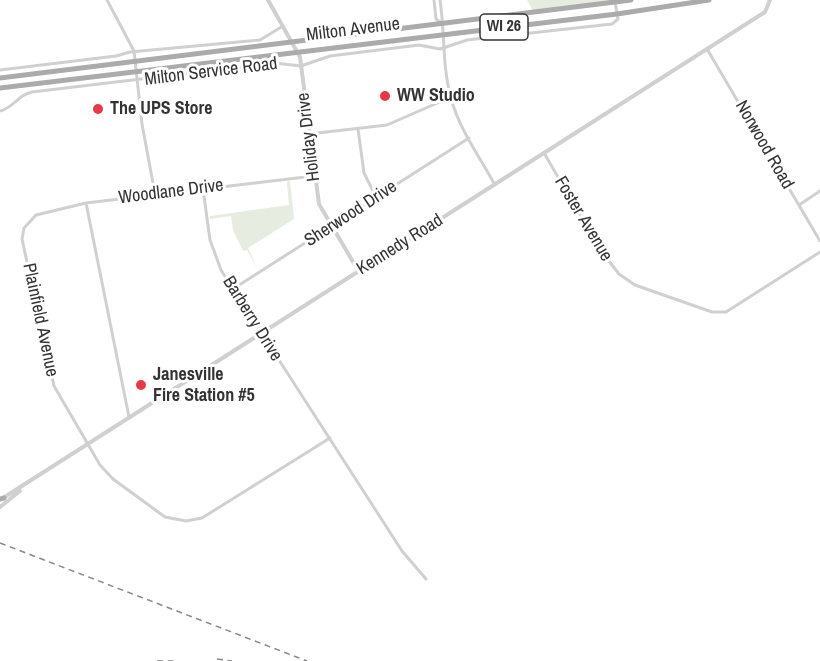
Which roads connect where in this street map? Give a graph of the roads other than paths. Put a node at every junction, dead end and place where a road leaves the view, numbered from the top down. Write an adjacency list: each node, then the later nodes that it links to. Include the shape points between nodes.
1 (107, 0): 17 (street)
2 (268, 0): 12 (street, Holiday Drive)
3 (434, 0): 11 (street, via 436,19)
4 (440, 0): 11 (street)
5 (632, 0): 8 (main road, Milton Avenue / WI 26)
6 (709, 0): 10 (main road, Milton Avenue / WI 26)
7 (770, 0): 15 (street, Kennedy Road, via 765,12)
8 (616, 1): 9 (main road, Milton Avenue / WI 26); 10 (street)
9 (605, 2): 11 (main road, Milton Avenue / WI 26)
10 (617, 14): 13 (main road, Milton Avenue / WI 26); 16 (street, Milton Service Road, via 618,21 612,24 467,40)
11 (441, 24): 13 (street); 14 (main road, Milton Avenue / WI 26)
12 (283, 26): 14 (street, Holiday Drive); 17 (street, via 260,40)
13 (442, 34): 16 (street); 18 (main road, Milton Avenue / WI 26)
14 (292, 42): 18 (street, Holiday Drive); 19 (main road, Milton Avenue / WI 26)
15 (707, 48): 31 (street, Kennedy Road); 39 (street, Norwood Road)
16 (443, 49): 20 (street, Milton Service Road, via 419,45 330,56); 26 (street)
17 (134, 51): 19 (street); 21 (street)
18 (298, 52): 20 (street, Holiday Drive); 22 (main road, Milton Avenue / WI 26)
19 (135, 61): 22 (street); 23 (main road, Milton Avenue / WI 26)
20 (301, 66): 24 (street, Milton Service Road, via 275,63); 29 (street, Holiday Drive)
21 (0, 70)
22 (136, 71): 24 (street); 25 (main road, Milton Avenue / WI 26)
23 (1, 78)
24 (138, 81): 27 (street, Milton Service Road, via 26,93); 36 (street)
25 (0, 88)
26 (450, 97): 28 (street, via 397,122); 30 (street)
27 (0, 111)
28 (358, 129): 29 (street); 37 (street, via 364,173)
29 (309, 134): 32 (street, Holiday Drive)
30 (469, 138): 33 (street); 37 (street, Sherwood Drive)
31 (544, 153): 33 (street, Kennedy Road); 43 (street, Foster Avenue, via 601,251 635,285 712,312 726,312)
32 (314, 176): 34 (street, Woodlane Drive); 41 (street, Holiday Drive, via 317,198)
33 (495, 185): 44 (street, Kennedy Road)
34 (203, 189): 36 (street, Woodlane Drive); 45 (street, Barberry Drive, via 213,250)
35 (820, 191): 39 (street)
36 (155, 194): 38 (street, Woodlane Drive)
37 (376, 197): 41 (street, Sherwood Drive)
38 (86, 203): 40 (street, Woodlane Drive); 47 (street)
39 (799, 205): 42 (street, Norwood Road)
40 (31, 218): 49 (street, Plainfield Avenue, via 22,239 54,386)
41 (330, 227): 44 (street, Holiday Drive); 45 (street, Sherwood Drive)
42 (820, 241)
43 (820, 252)
44 (359, 272): 46 (street, Kennedy Road)
45 (232, 289): 46 (street, Barberry Drive)
46 (260, 334): 47 (street, Kennedy Road); 48 (street, Barberry Drive)
47 (129, 419): 49 (street, Kennedy Road)
48 (330, 438): 49 (street, Plainfield Avenue, via 202,518 186,521 165,517 113,479); 53 (street, Barberry Drive, via 402,551)
49 (88, 446): 50 (street, Kennedy Road)
50 (24, 486): 51 (street, Kennedy Road); 52 (street, Kennedy Road)
51 (2, 499)
52 (0, 507)
53 (426, 579)

